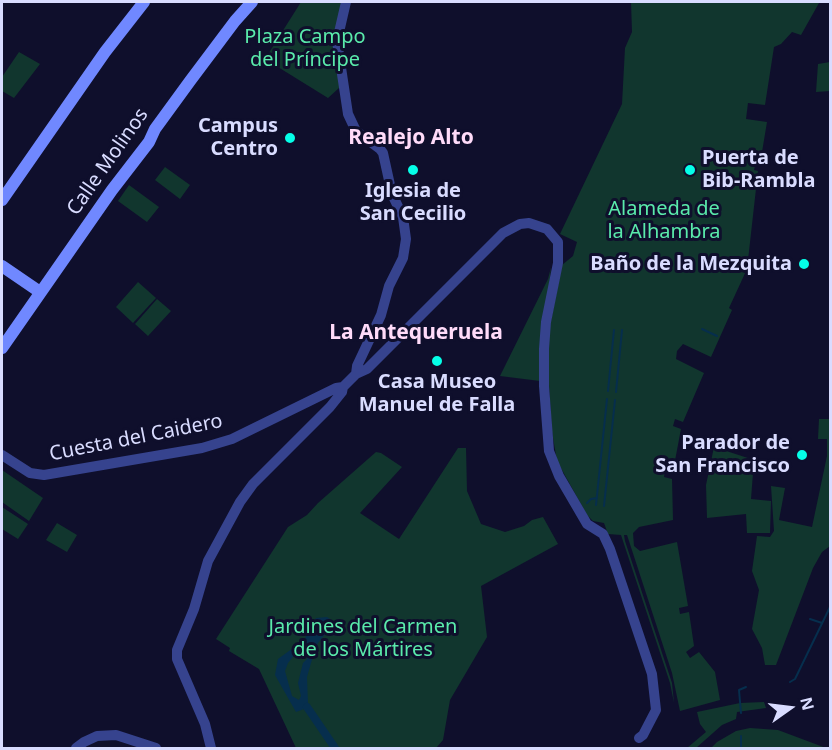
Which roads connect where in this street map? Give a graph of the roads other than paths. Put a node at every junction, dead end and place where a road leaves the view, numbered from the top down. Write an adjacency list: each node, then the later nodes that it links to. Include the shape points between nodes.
1 (144, 2): 4 (main road)
2 (252, 2): 6 (main road, Calle Molinos, via 190,81)
3 (345, 2): 8 (street, via 337,41 352,126 382,153 392,194 403,217 406,239 403,258)
4 (2, 200)
5 (2, 266): 6 (main road)
6 (40, 292): 7 (main road, Calle Molinos)
7 (2, 348)
8 (356, 374): 9 (street); 11 (street, via 367,369 503,233 529,224 547,229 558,242 544,349 548,445 552,462 587,524 603,534 655,691 656,705)
9 (343, 387): 10 (street, Cuesta del Caidero, via 232,439 202,448 44,475 30,472); 14 (street, via 330,407 253,484 208,561 177,659)
10 (2, 455)
11 (636, 743)
12 (76, 748): 13 (street, via 97,736 116,735)
13 (156, 748)
14 (211, 748)

